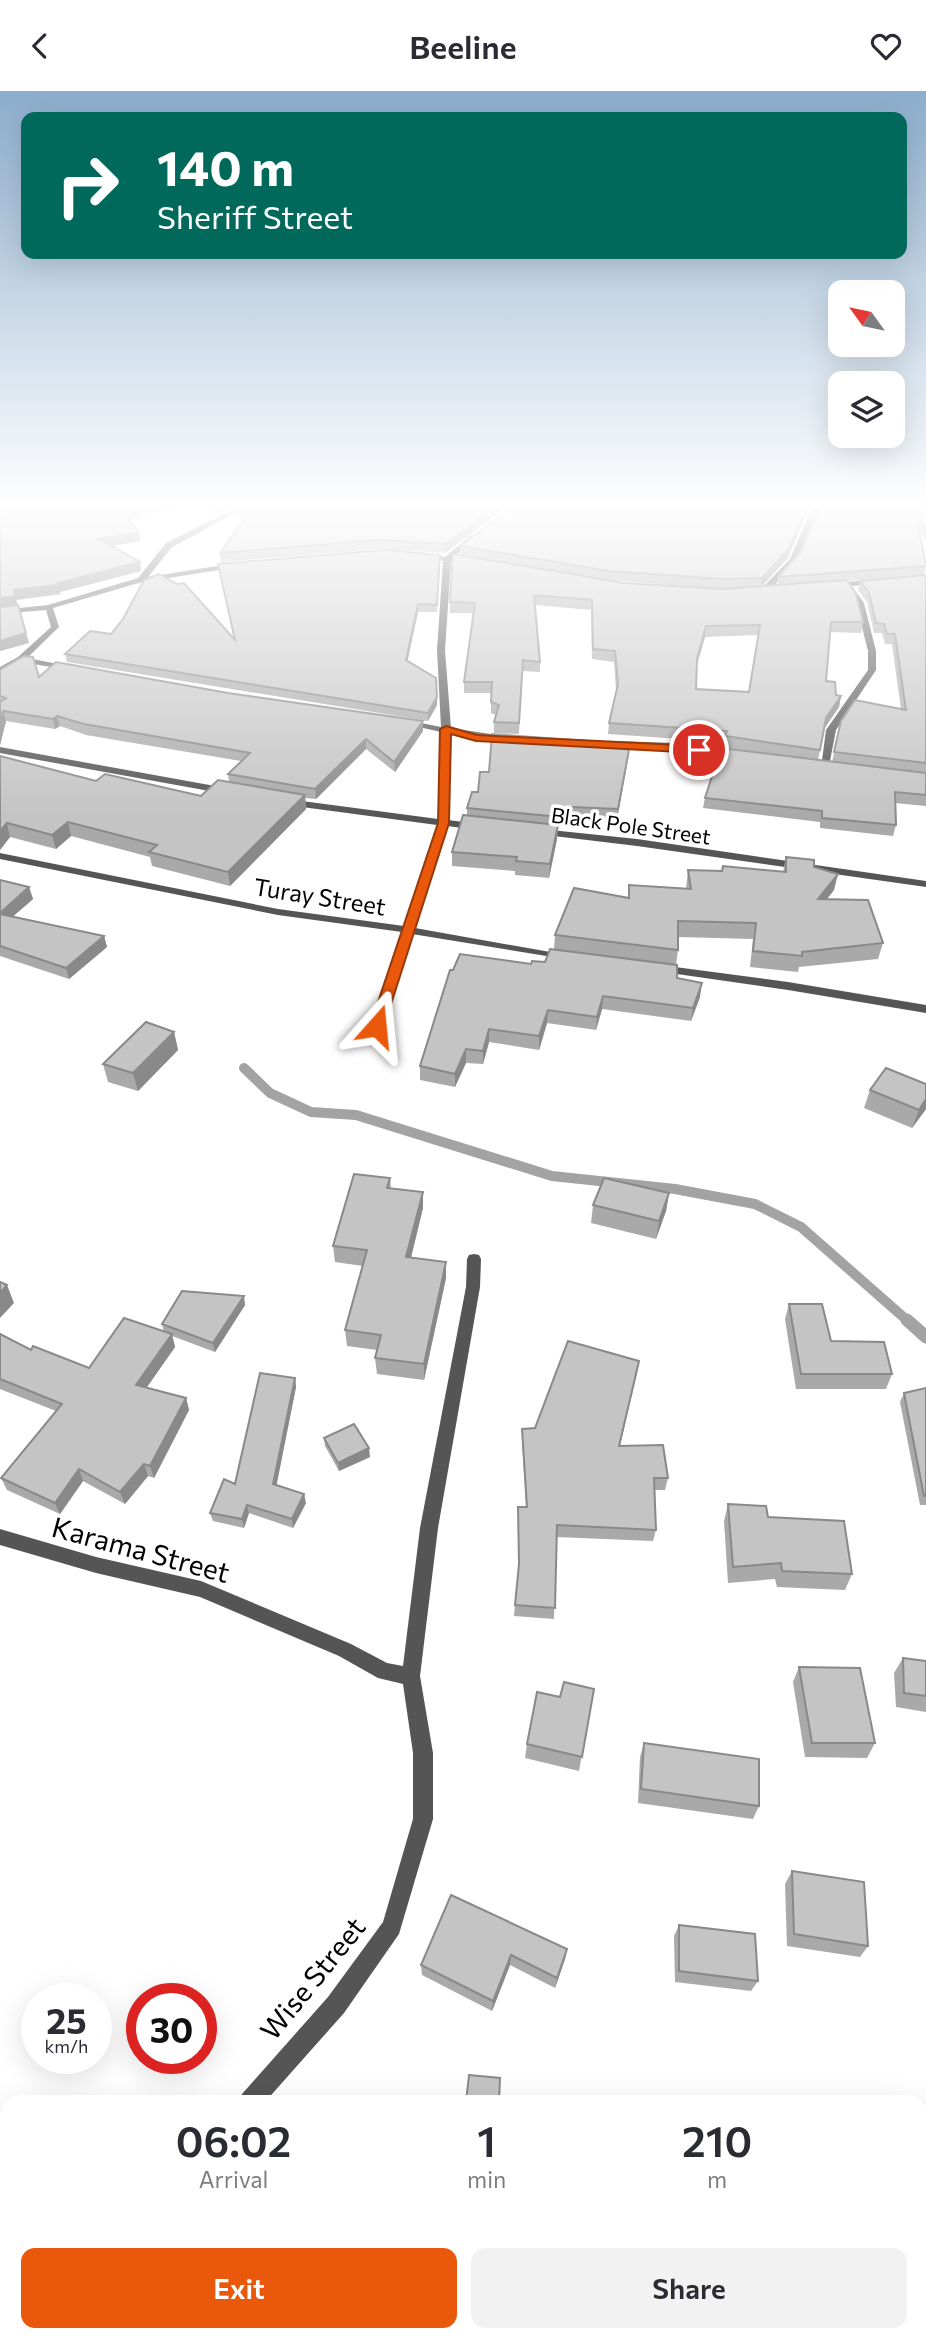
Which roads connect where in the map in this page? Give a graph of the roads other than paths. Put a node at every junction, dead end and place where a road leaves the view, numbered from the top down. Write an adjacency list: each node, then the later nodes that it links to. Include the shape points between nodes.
1 (49, 607): 6 (street, via 55,627)
2 (40, 608): 5 (street)
3 (444, 608): 10 (street, via 441,650)
4 (861, 608): 16 (street, via 872,670 831,730)
5 (0, 612)
6 (21, 659): 7 (street); 8 (street)
7 (0, 671)
8 (83, 671)
9 (401, 722): 10 (street)
10 (446, 729): 11 (street, via 476,738); 20 (street)
11 (516, 741)
12 (604, 744): 14 (street, via 676,746)
13 (0, 750): 18 (street)
14 (753, 758)
15 (813, 765): 16 (street)
16 (824, 766): 17 (street)
17 (838, 768)
18 (232, 792)
19 (271, 799): 20 (street)
20 (443, 823): 21 (street); 25 (street)
21 (495, 828)
22 (531, 831): 24 (street, Black Pole Street)
23 (0, 856): 25 (street, Turay Street, via 256,908)
24 (926, 884)
25 (408, 930): 26 (street, Turay Street); 29 (street)
26 (579, 960)
27 (642, 967): 28 (street)
28 (926, 1009)
29 (377, 1026)
30 (474, 1259): 32 (street, Wise Street, via 473,1287 429,1528)
31 (0, 1537): 32 (street, Karama Street, via 201,1589 386,1672)
32 (411, 1676): 33 (street, Wise Street, via 424,1753 423,1819 393,1927 336,2005)
33 (256, 2095)

